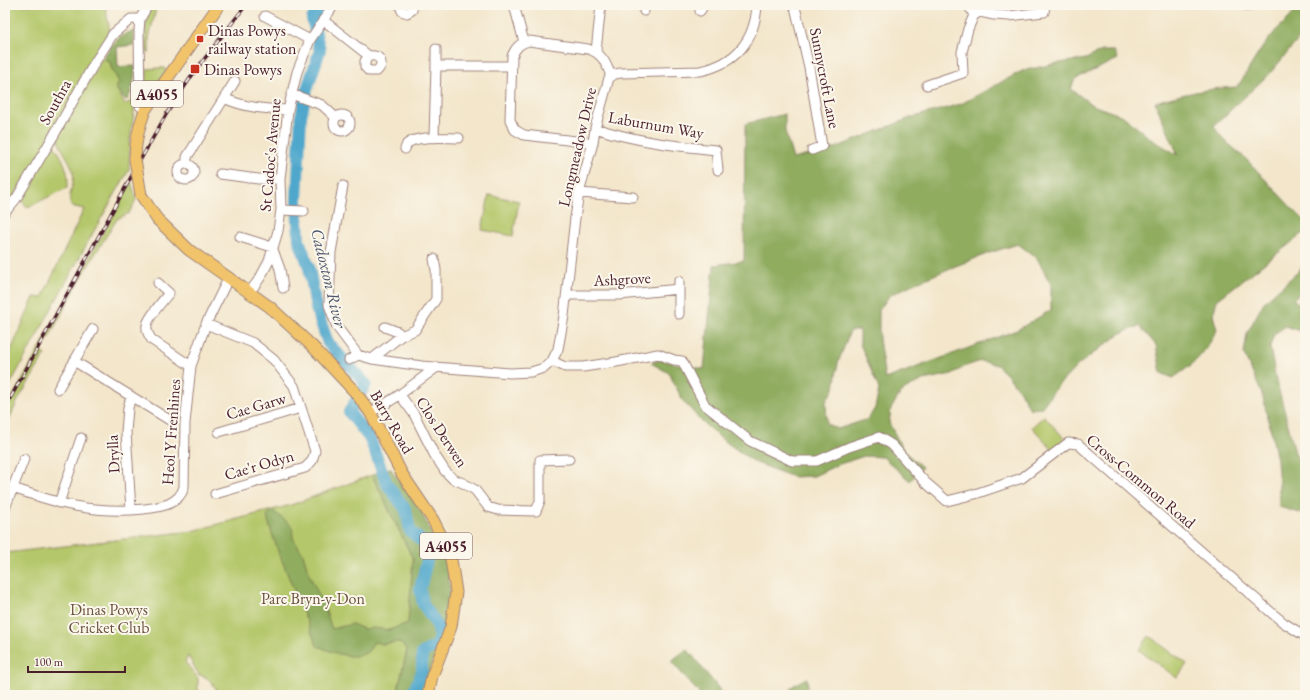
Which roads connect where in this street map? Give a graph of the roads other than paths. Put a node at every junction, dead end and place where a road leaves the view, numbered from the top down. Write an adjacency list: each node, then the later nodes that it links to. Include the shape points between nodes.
1 (148, 5): 14 (street)
2 (219, 5): 28 (main road, A4055)
3 (334, 5): 15 (street, St Cadoc's Avenue)
4 (400, 5): 5 (street, via 407,13)
5 (413, 5)
6 (514, 5): 17 (street)
7 (601, 5): 19 (street)
8 (757, 5): 23 (street, Longmeadow Drive, via 757,14 747,41 735,55 712,69)
9 (794, 5): 36 (street, Sunnycroft Lane, via 809,67 822,146)
10 (968, 5): 12 (street)
11 (1045, 5): 12 (street, via 1044,12 1031,14 1009,16 980,12)
12 (974, 15): 25 (street, via 962,52 963,73)
13 (266, 16): 16 (street)
14 (140, 19): 28 (street, via 140,106); 46 (street, Southra, via 130,19 113,34 16,199)
15 (321, 24): 16 (street, St Cadoc's Avenue); 20 (street)
16 (310, 40): 26 (street, St Cadoc's Avenue, via 296,72)
17 (524, 42): 19 (street, via 535,41); 22 (street, via 515,49)
18 (436, 49): 21 (street)
19 (596, 51): 23 (street, via 605,61)
20 (369, 56)
21 (436, 66): 22 (street); 32 (street)
22 (511, 66): 34 (street, via 510,120 515,130 524,135)
23 (611, 76): 31 (street, Longmeadow Drive)
24 (235, 81): 27 (street)
25 (927, 85)
26 (291, 94): 29 (street, St Cadoc's Avenue); 30 (street, via 322,105)
27 (224, 98): 29 (street, via 251,107); 37 (street, via 187,157)
28 (145, 110): 50 (main road, Barry Road / A4055, bridge, via 136,138 135,159 141,195 157,219 189,250)
29 (288, 110): 40 (street, St Cadoc's Avenue)
30 (335, 117)
31 (595, 128): 34 (street, Longmeadow Drive); 38 (street, Laburnum Way, via 634,139 716,150)
32 (434, 138): 33 (street); 35 (street, via 411,140)
33 (459, 138)
34 (593, 143): 42 (street, Longmeadow Drive)
35 (405, 149)
36 (812, 150)
37 (187, 164)
38 (718, 170)
39 (220, 174): 40 (street)
40 (280, 179): 44 (street, St Cadoc's Avenue)
41 (343, 186): 60 (street, via 331,252 329,305 337,328)
42 (579, 193): 43 (street); 54 (street, Longmeadow Drive)
43 (633, 197)
44 (281, 210): 45 (street); 48 (street, St Cadoc's Avenue, via 278,231)
45 (304, 211)
46 (5, 212)
47 (240, 237): 48 (street)
48 (272, 246): 52 (street); 53 (street, St Cadoc's Avenue, via 269,261)
49 (434, 259): 59 (street, via 436,299 415,330)
50 (229, 277): 53 (main road, Barry Road / A4055); 56 (street, Heol Y Frenhines)
51 (158, 283): 65 (street, via 169,292 148,322 149,335 152,340)
52 (283, 288)
53 (249, 293): 71 (main road, Barry Road / A4055, via 270,307 313,348 359,396)
54 (567, 295): 55 (street, Ashgrove, via 619,295 679,285); 64 (street, Longmeadow Drive, via 558,349)
55 (679, 314)
56 (206, 324): 65 (street, Heol Y Frenhines); 70 (street, Cae'r Odyn, via 246,340 269,355 292,384)
57 (384, 327): 59 (street, via 398,332)
58 (93, 329): 63 (street)
59 (401, 336): 61 (street)
60 (358, 355): 61 (street); 62 (street)
61 (372, 359): 66 (street)
62 (349, 360)
63 (74, 361): 67 (street); 69 (street)
64 (552, 361): 66 (street, via 544,368 522,373); 82 (street, Cross-Common Road, via 565,367 583,367 658,354 682,361 705,405 762,447 792,461 817,461 879,437 892,445 925,482 948,501 1022,478 1068,443 1078,444 1273,614)
65 (191, 366): 81 (street, Heol Y Frenhines, via 185,407 183,492 175,502 168,505)
66 (437, 367): 68 (street)
67 (58, 389)
68 (400, 395): 71 (street); 76 (street, Clos Derwen, via 414,414 445,471 452,479 476,490 488,507 498,510 536,511 540,501 540,460)
69 (131, 396): 72 (street); 81 (street, Drylla, via 126,432)
70 (301, 408): 73 (street, Cae Garw); 78 (street, Cae'r Odyn, via 314,446 314,456 310,463 299,470)
71 (370, 412): 83 (main road, Barry Road / A4055, via 402,474 434,520 450,553 456,592 451,627 432,676)
72 (171, 421)
73 (219, 432)
74 (81, 438): 79 (street)
75 (24, 459): 77 (street)
76 (569, 459)
77 (13, 488): 79 (street, Heol Y Frenhines); 80 (street)
78 (215, 494)
79 (59, 502): 81 (street, Heol Y Frenhines, via 96,510)
80 (5, 508)
81 (132, 510)
82 (1305, 636)
83 (428, 695)

